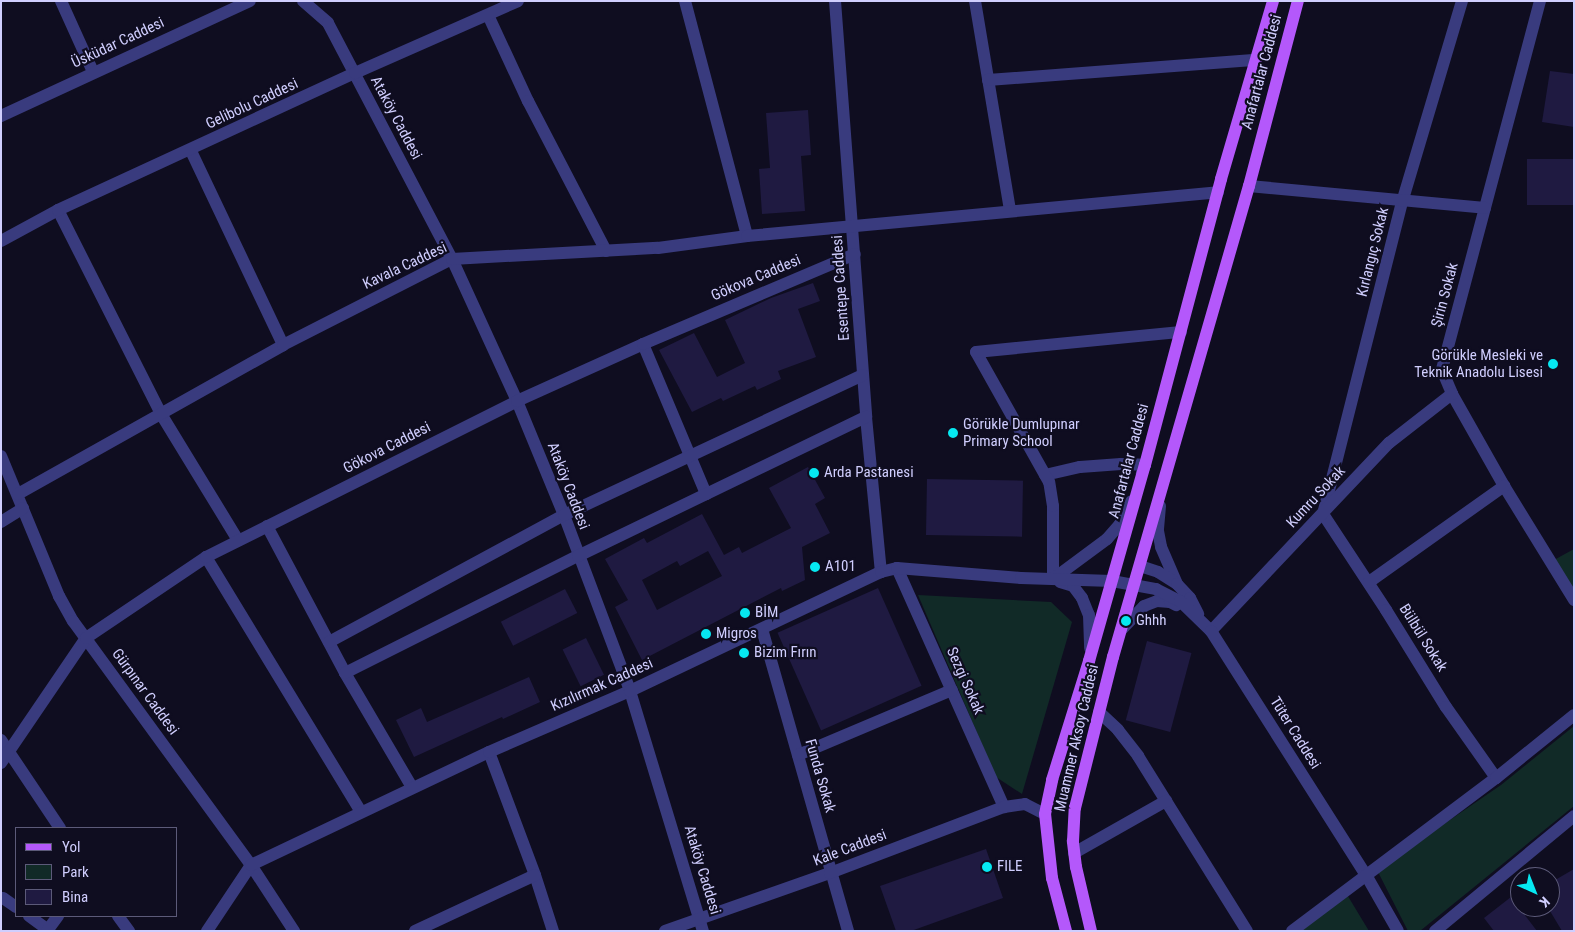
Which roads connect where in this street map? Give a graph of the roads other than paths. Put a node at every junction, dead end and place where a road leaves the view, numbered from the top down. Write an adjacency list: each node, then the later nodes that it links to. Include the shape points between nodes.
1 (61, 1): 14 (street)
2 (250, 1): 14 (street, Üsküdar Caddesi)
3 (303, 1): 15 (street, via 328,23)
4 (518, 1): 12 (street, Gelibolu Caddesi)
5 (685, 1): 26 (street)
6 (835, 1): 25 (street, Esentepe Caddesi)
7 (975, 1): 16 (street)
8 (1273, 1): 13 (main road, Anafartalar Caddesi)
9 (1298, 1): 19 (main road, Anafartalar Caddesi)
10 (1462, 1): 21 (street, Kırlangıç Sokak)
11 (1540, 1): 22 (street, Şirin Sokak)
12 (488, 14): 15 (street, Gelibolu Caddesi); 28 (street, via 528,101)
13 (1256, 60): 16 (street); 20 (main road, Anafartalar Caddesi)
14 (93, 72): 17 (street, Üsküdar Caddesi)
15 (355, 74): 18 (street, Gelibolu Caddesi); 30 (street, Ataköy Caddesi)
16 (988, 80): 24 (street)
17 (1, 116)
18 (191, 151): 23 (street, Gelibolu Caddesi); 33 (street)
19 (1249, 186): 21 (street); 44 (main road, Anafartalar Caddesi)
20 (1218, 192): 24 (street, Kavala Caddesi); 31 (main road, Anafartalar Caddesi)
21 (1402, 202): 22 (street); 48 (street, Kırlangıç Sokak)
22 (1485, 208): 35 (street, Şirin Sokak, via 1442,370)
23 (58, 210): 27 (street, Gelibolu Caddesi); 37 (street)
24 (1010, 211): 25 (street, Kavala Caddesi)
25 (853, 226): 26 (street, Kavala Caddesi); 29 (street, Esentepe Caddesi)
26 (747, 236): 28 (street, Kavala Caddesi, via 658,248)
27 (1, 241)
28 (606, 251): 30 (street, Kavala Caddesi)
29 (855, 254): 32 (street, Gökova Caddesi); 34 (street, Esentepe Caddesi)
30 (452, 259): 33 (street, Kavala Caddesi); 36 (street, Ataköy Caddesi)
31 (1181, 332): 41 (main road, Anafartalar Caddesi); 42 (street, via 976,352)
32 (643, 344): 36 (street, Gökova Caddesi); 40 (street)
33 (282, 345): 37 (street, Kavala Caddesi)
34 (863, 375): 38 (street, Esentepe Caddesi); 40 (street)
35 (1452, 394): 43 (street, Şirin Sokak); 48 (street, Kumru Sokak, via 1389,443)
36 (517, 401): 49 (street, Ataköy Caddesi); 51 (street, Gökova Caddesi)
37 (162, 414): 45 (street, Kavala Caddesi); 52 (street)
38 (866, 417): 46 (street); 57 (street, Esentepe Caddesi)
39 (1, 456): 45 (street, Gürpınar Caddesi)
40 (690, 456): 46 (street); 49 (street)
41 (1145, 465): 42 (street, via 1097,465); 58 (street, via 1120,524 1107,539); 59 (main road, Anafartalar Caddesi)
42 (1045, 475): 58 (street, via 1052,498)
43 (1504, 486): 60 (street); 63 (street, Şirin Sokak)
44 (1161, 492): 55 (main road, Anafartalar Caddesi); 62 (street, via 1158,531)
45 (18, 494): 47 (street, Gürpınar Caddesi)
46 (706, 494): 53 (street)
47 (23, 508): 50 (street); 68 (street, Gürpınar Caddesi, via 59,596)
48 (1323, 514): 60 (street, Bülbül Sokak); 67 (street, Kumru Sokak)
49 (564, 516): 53 (street, Ataköy Caddesi); 69 (street)
50 (1, 522)
51 (267, 526): 52 (street, Gökova Caddesi); 69 (street)
52 (238, 540): 54 (street, Gökova Caddesi)
53 (578, 556): 71 (street); 73 (street, Ataköy Caddesi)
54 (206, 557): 68 (street, Gökova Caddesi); 85 (street)
55 (1140, 566): 61 (main road, Anafartalar Caddesi); 62 (street)
56 (897, 568): 57 (street, Kızılırmak Caddesi); 58 (street, Kızılırmak Caddesi); 72 (street, Sezgi Sokak)
57 (881, 572): 65 (street, Kızılırmak Caddesi)
58 (1053, 579): 59 (street, Kızılırmak Caddesi); 70 (street, via 1073,586 1082,598 1091,632)
59 (1112, 581): 61 (street, Tüter Caddesi); 70 (main road, Anafartalar Caddesi)
60 (1369, 582): 81 (street, Bülbül Sokak, via 1446,707)
61 (1135, 584): 64 (street, Tüter Caddesi, via 1156,589 1180,601); 66 (main road, Muammer Aksoy Caddesi)
62 (1177, 584): 64 (street, via 1190,598)
63 (1574, 600)
64 (1200, 618): 66 (street, via 1170,602 1157,601 1144,606); 67 (street, Tüter Caddesi)
65 (762, 629): 73 (street, Kızılırmak Caddesi); 79 (street, Funda Sokak)
66 (1121, 630): 74 (main road, Muammer Aksoy Caddesi)
67 (1211, 631): 93 (street, Tüter Caddesi)
68 (86, 638): 77 (street, Gökova Caddesi); 90 (street, Gürpınar Caddesi)
69 (329, 642): 71 (street)
70 (1089, 661): 86 (main road, Anafartalar Caddesi, via 1052,780)
71 (345, 673): 82 (street)
72 (952, 690): 79 (street); 84 (street, Sezgi Sokak)
73 (630, 691): 78 (street, Kızılırmak Caddesi); 99 (street, Ataköy Caddesi)
74 (1099, 712): 83 (street, via 1138,756); 89 (main road, Muammer Aksoy Caddesi, via 1075,808)
75 (1574, 715): 81 (street)
76 (1, 740): 77 (street)
77 (9, 751): 80 (street, Gökova Caddesi); 88 (street)
78 (489, 752): 82 (street, Kızılırmak Caddesi); 92 (street)
79 (798, 756): 91 (street, Funda Sokak)
80 (1, 763)
81 (1496, 778): 93 (street)
82 (412, 787): 85 (street, Kızılırmak Caddesi)
83 (1166, 801): 89 (street); 110 (street)
84 (1004, 807): 86 (street, Kale Caddesi, via 1024,804); 91 (street, Kale Caddesi)
85 (361, 812): 90 (street, Kızılırmak Caddesi)
86 (1045, 814): 108 (main road, Anafartalar Caddesi, via 1052,878)
87 (1574, 816): 113 (street)
88 (59, 827)
89 (1074, 853): 109 (main road, Muammer Aksoy Caddesi)
90 (252, 865): 102 (street, Kızılırmak Caddesi); 103 (street, Gürpınar Caddesi)
91 (830, 873): 99 (street, Kale Caddesi); 107 (street, Funda Sokak)
92 (535, 875): 104 (street); 105 (street)
93 (1366, 876): 111 (street); 112 (street, Tüter Caddesi)
94 (3, 898): 95 (street)
95 (15, 906)
96 (30, 917): 100 (street)
97 (57, 917): 100 (street)
98 (119, 917): 101 (street)
99 (701, 925): 106 (street, Kale Caddesi)
100 (48, 930)
101 (129, 931)
102 (207, 931)
103 (294, 931)
104 (415, 931)
105 (553, 931)
106 (665, 931)
107 (848, 931)
108 (1066, 931)
109 (1091, 931)
110 (1247, 931)
111 (1292, 931)
112 (1398, 931)
113 (1435, 931)

